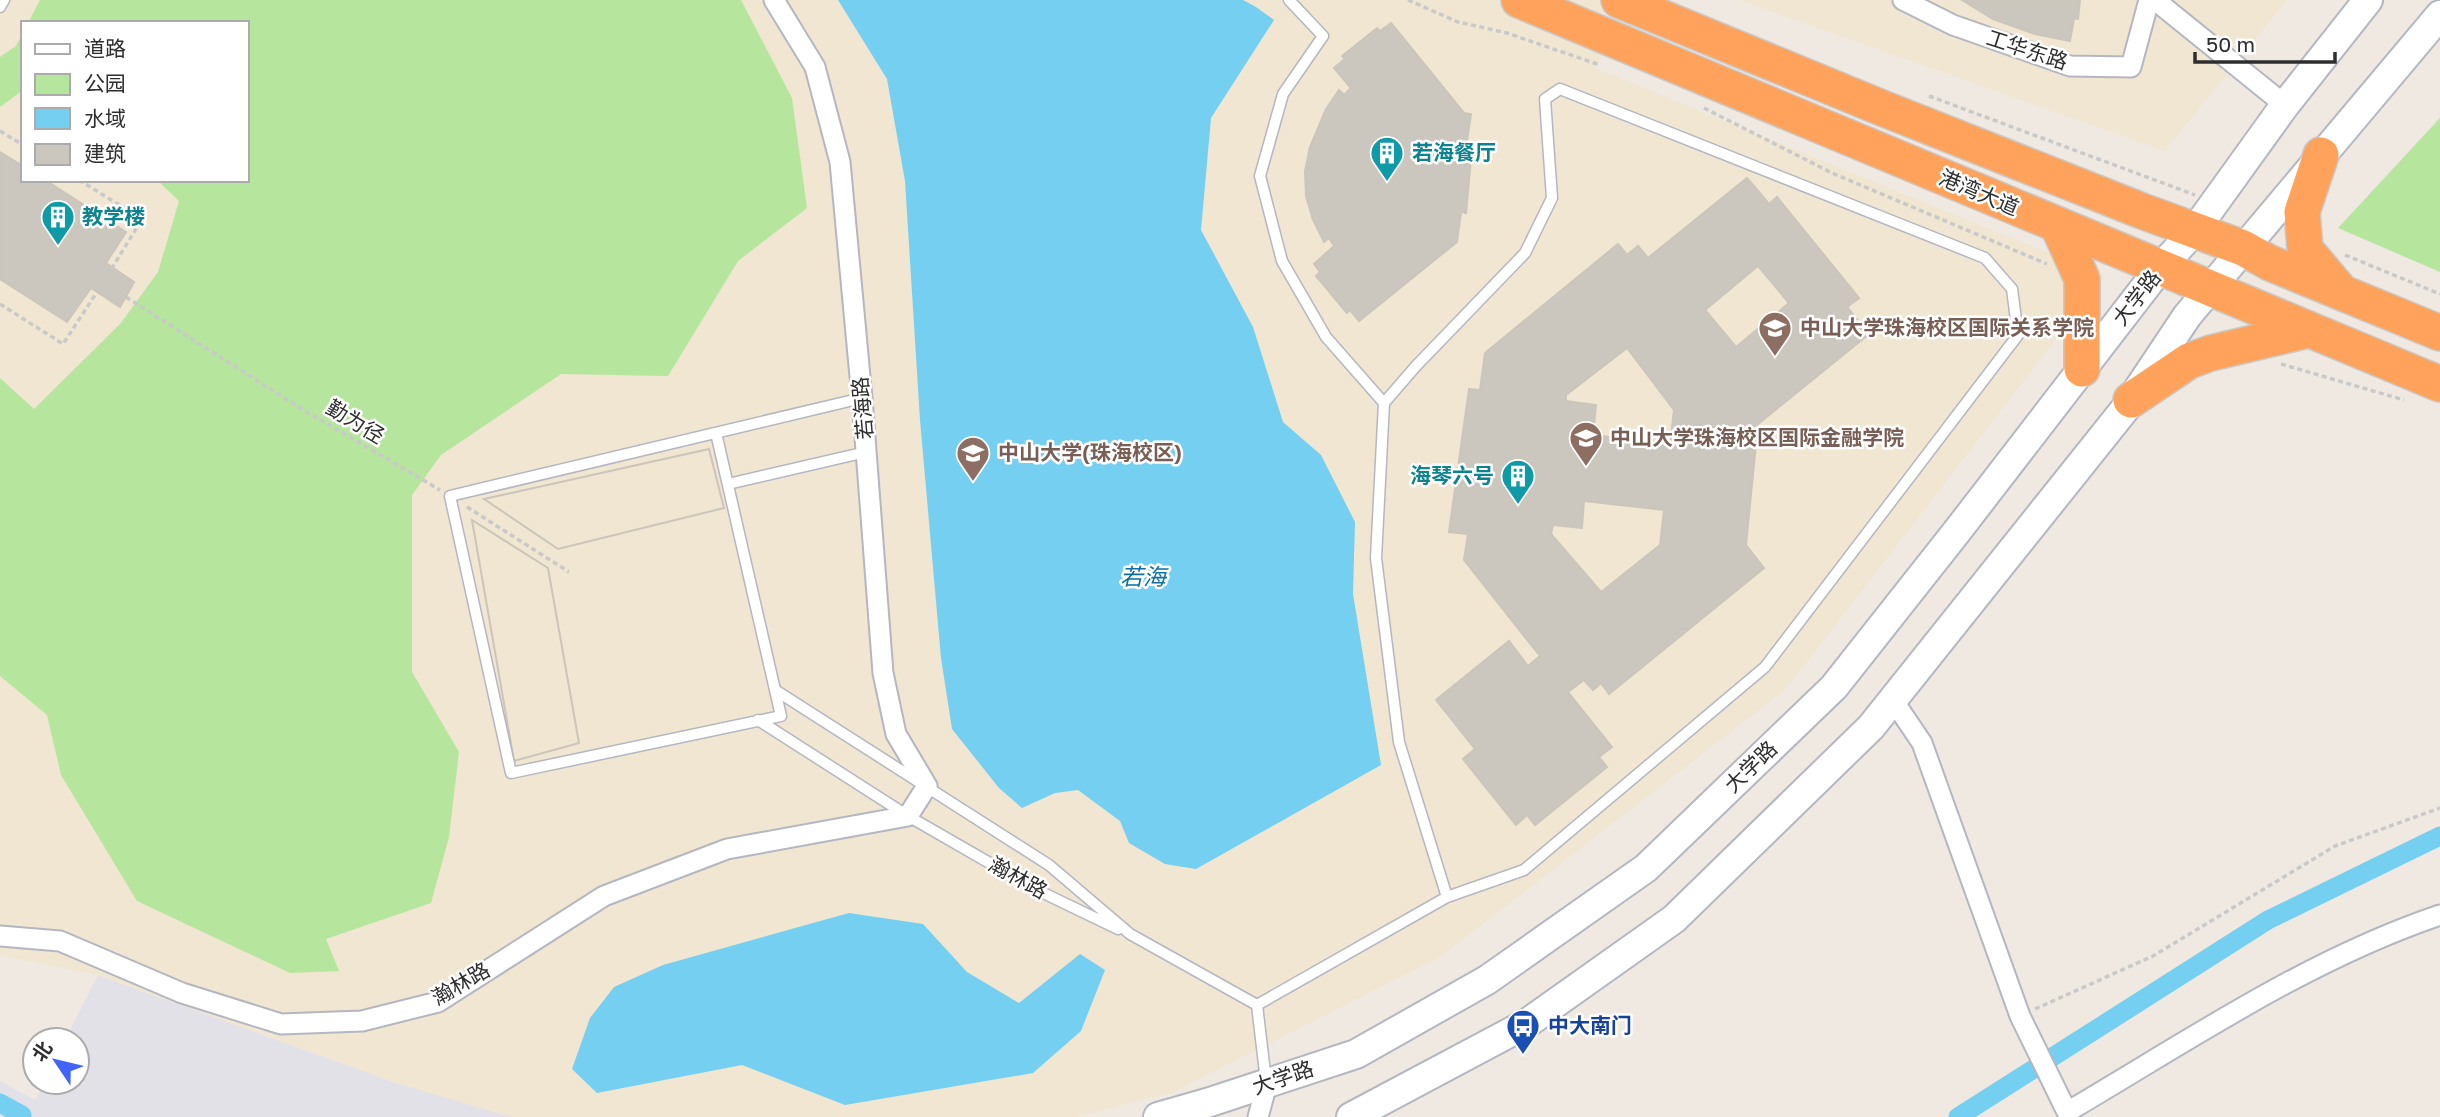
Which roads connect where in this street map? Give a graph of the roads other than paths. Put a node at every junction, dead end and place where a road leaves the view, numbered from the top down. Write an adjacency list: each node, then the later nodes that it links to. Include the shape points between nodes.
1 (5, 0): 10 (lane)
2 (774, 0): 24 (street, 若海路, via 815,67 840,162)
3 (1289, 0): 26 (lane, via 1323,36 1283,94 1260,176 1282,261 1326,337)
4 (1519, 0): 15 (highway, 港湾大道)
5 (1619, 0): 14 (highway, 港湾大道, via 1882,108)
6 (1903, 0): 7 (street, 工华东路, via 1953,25 2070,66 2131,67)
7 (2149, 0)
8 (2155, 0): 12 (street)
9 (2368, 0): 12 (street)
10 (0, 7)
11 (2440, 15): 13 (street)
12 (2285, 105): 14 (street)
13 (2321, 155): 16 (street); 19 (highway, via 2302,212 2305,249)
14 (2205, 216): 16 (highway, 港湾大道); 17 (street, 大学路)
15 (2057, 226): 17 (highway, 港湾大道); 22 (highway, via 2082,279)
16 (2243, 248): 18 (street); 19 (highway, 港湾大道)
17 (2160, 268): 18 (highway, 港湾大道); 22 (street, 大学路)
18 (2211, 290): 20 (highway, 港湾大道); 25 (street, via 2187,316)
19 (2342, 293): 21 (highway, 港湾大道)
20 (2308, 330): 23 (highway, 港湾大道); 25 (highway, via 2189,361)
21 (2440, 333)
22 (2082, 369): 40 (street, 大学路, via 1834,687 1646,868 1487,980 1356,1054)
23 (2440, 384)
24 (862, 398): 27 (lane); 28 (street, 若海路)
25 (2131, 400): 31 (street)
26 (1384, 403): 35 (lane, via 1376,558 1397,729); 35 (lane, via 1525,253 1552,198 1545,99 1560,89 1985,258 2012,289 2018,335 1765,667 1524,870)
27 (716, 433): 29 (lane); 32 (lane, via 450,496 511,774)
28 (866, 452): 29 (lane); 33 (street, 若海路, via 883,673 896,734)
29 (728, 484): 30 (lane)
30 (775, 690): 32 (lane, via 781,716); 33 (lane)
31 (1893, 699): 41 (street, via 1922,743 2020,1016); 44 (street, via 1871,727 1674,919 1526,1024)
32 (758, 720): 34 (lane, 瀚林路)
33 (927, 786): 34 (street); 37 (lane, via 1049,865)
34 (908, 816): 37 (lane, 瀚林路, via 1033,888); 38 (street, 瀚林路, via 727,849 604,896 438,1002 362,1021 281,1024 182,993 60,941)
35 (1447, 897): 39 (lane)
36 (2440, 915): 41 (street, via 2399,929 2284,984)
37 (1130, 934): 39 (lane)
38 (0, 936)
39 (1257, 1005): 40 (lane)
40 (1267, 1084): 42 (street, 大学路); 43 (street)
41 (2068, 1114)
42 (1157, 1117)
43 (1258, 1117)
44 (1351, 1117)

